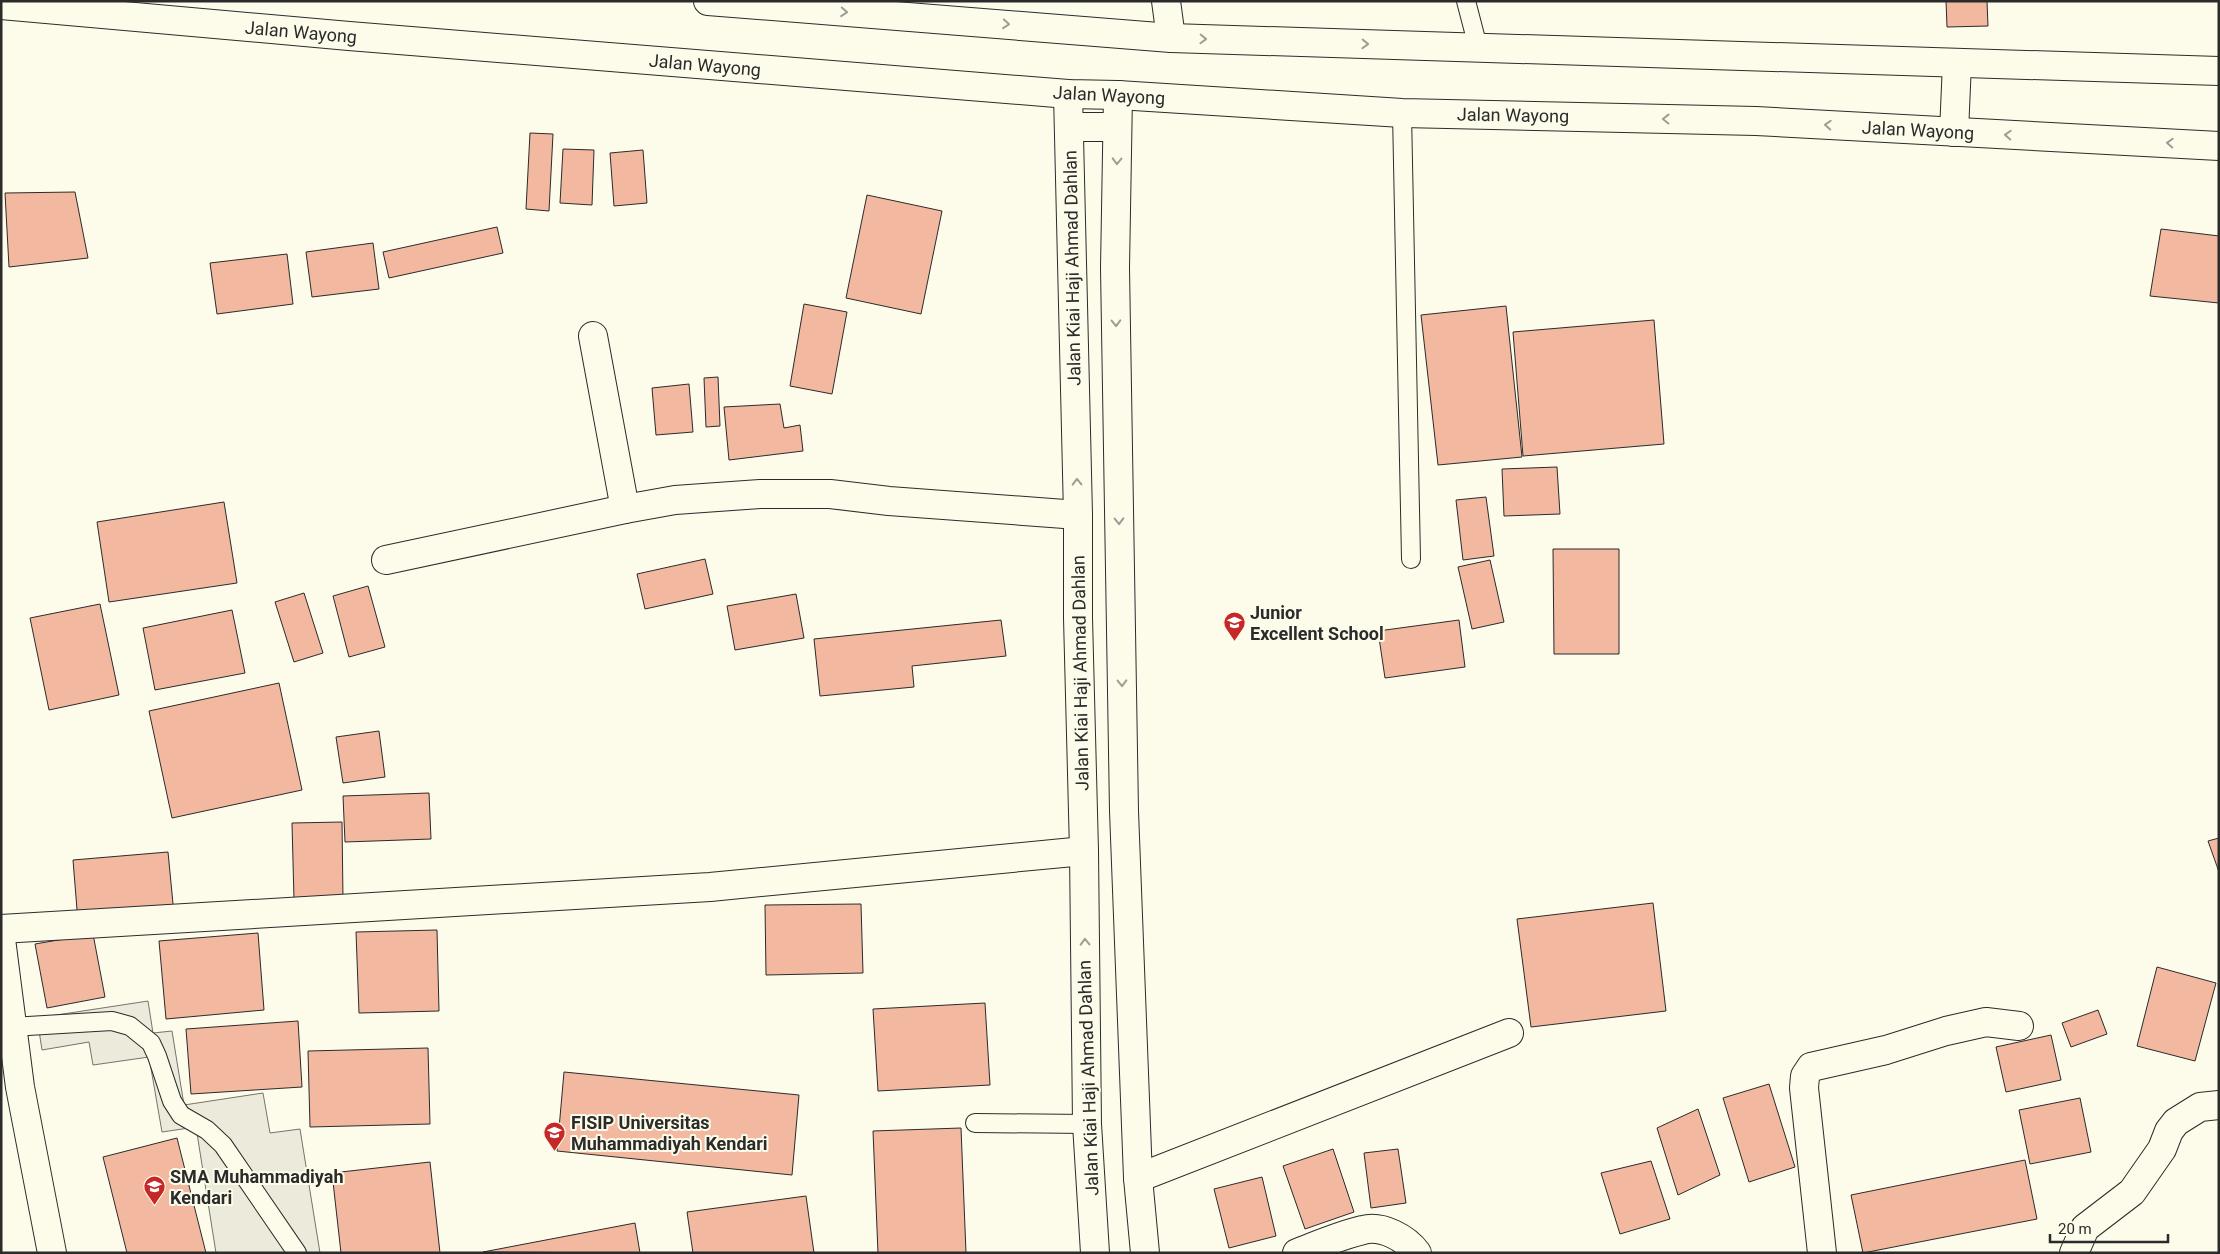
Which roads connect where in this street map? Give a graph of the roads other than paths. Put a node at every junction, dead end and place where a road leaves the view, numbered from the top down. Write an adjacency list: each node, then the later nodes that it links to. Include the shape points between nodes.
1 (708, 1): 5 (main road, one-way to 5)
2 (1166, 1): 6 (main road)
3 (1466, 1): 7 (lane)
4 (1, 5): 10 (main road, Jalan Wayong)
5 (894, 8): 6 (main road, one-way to 6)
6 (1171, 38): 7 (main road, one-way to 7)
7 (1478, 48): 8 (main road)
8 (1957, 63): 9 (main road); 15 (main road)
9 (2219, 71)
10 (1068, 94): 11 (main road, Jalan Wayong); 13 (main road, Jalan Kiai Haji Ahmad Dahlan)
11 (1118, 94): 12 (main road, Jalan Wayong); 14 (main road)
12 (1402, 112): 15 (main road, Jalan Wayong, one-way to 12, via 1756,121); 20 (lane)
13 (1069, 127): 14 (main road); 19 (main road, Jalan Kiai Haji Ahmad Dahlan, one-way to 13)
14 (1118, 127): 32 (main road, one-way to 32, via 1115,268 1124,811)
15 (1954, 132): 16 (main road, Jalan Wayong, one-way to 15)
16 (2219, 146)
17 (593, 336): 18 (main road)
18 (625, 509): 19 (main road, via 675,500 760,494 830,494); 21 (main road)
19 (1078, 515): 22 (main road, Jalan Kiai Haji Ahmad Dahlan)
20 (1411, 559)
21 (386, 560)
22 (1084, 851): 23 (main road, via 710,887); 31 (main road, Jalan Kiai Haji Ahmad Dahlan, one-way to 22)
23 (1, 929)
24 (1, 939): 26 (main road)
25 (2019, 1026): 39 (main road, via 1986,1022 1810,1067 1804,1088)
26 (12, 1027): 28 (main road); 34 (lane, via 112,1021 130,1026 151,1043 172,1101 181,1115 207,1130 223,1145)
27 (1509, 1033): 32 (main road)
28 (10, 1088): 33 (main road)
29 (2219, 1105): 40 (main road, via 2200,1107 2176,1122 2162,1150 2132,1192 2085,1228)
30 (975, 1123): 31 (lane)
31 (1087, 1124): 35 (main road, Jalan Kiai Haji Ahmad Dahlan)
32 (1138, 1178): 36 (main road)
33 (52, 1253)
34 (297, 1253)
35 (1095, 1253)
36 (1145, 1253)
37 (1297, 1253): 38 (main road, via 1365,1229 1390,1233 1411,1244)
38 (1417, 1253)
39 (1822, 1253)
40 (2074, 1253)

